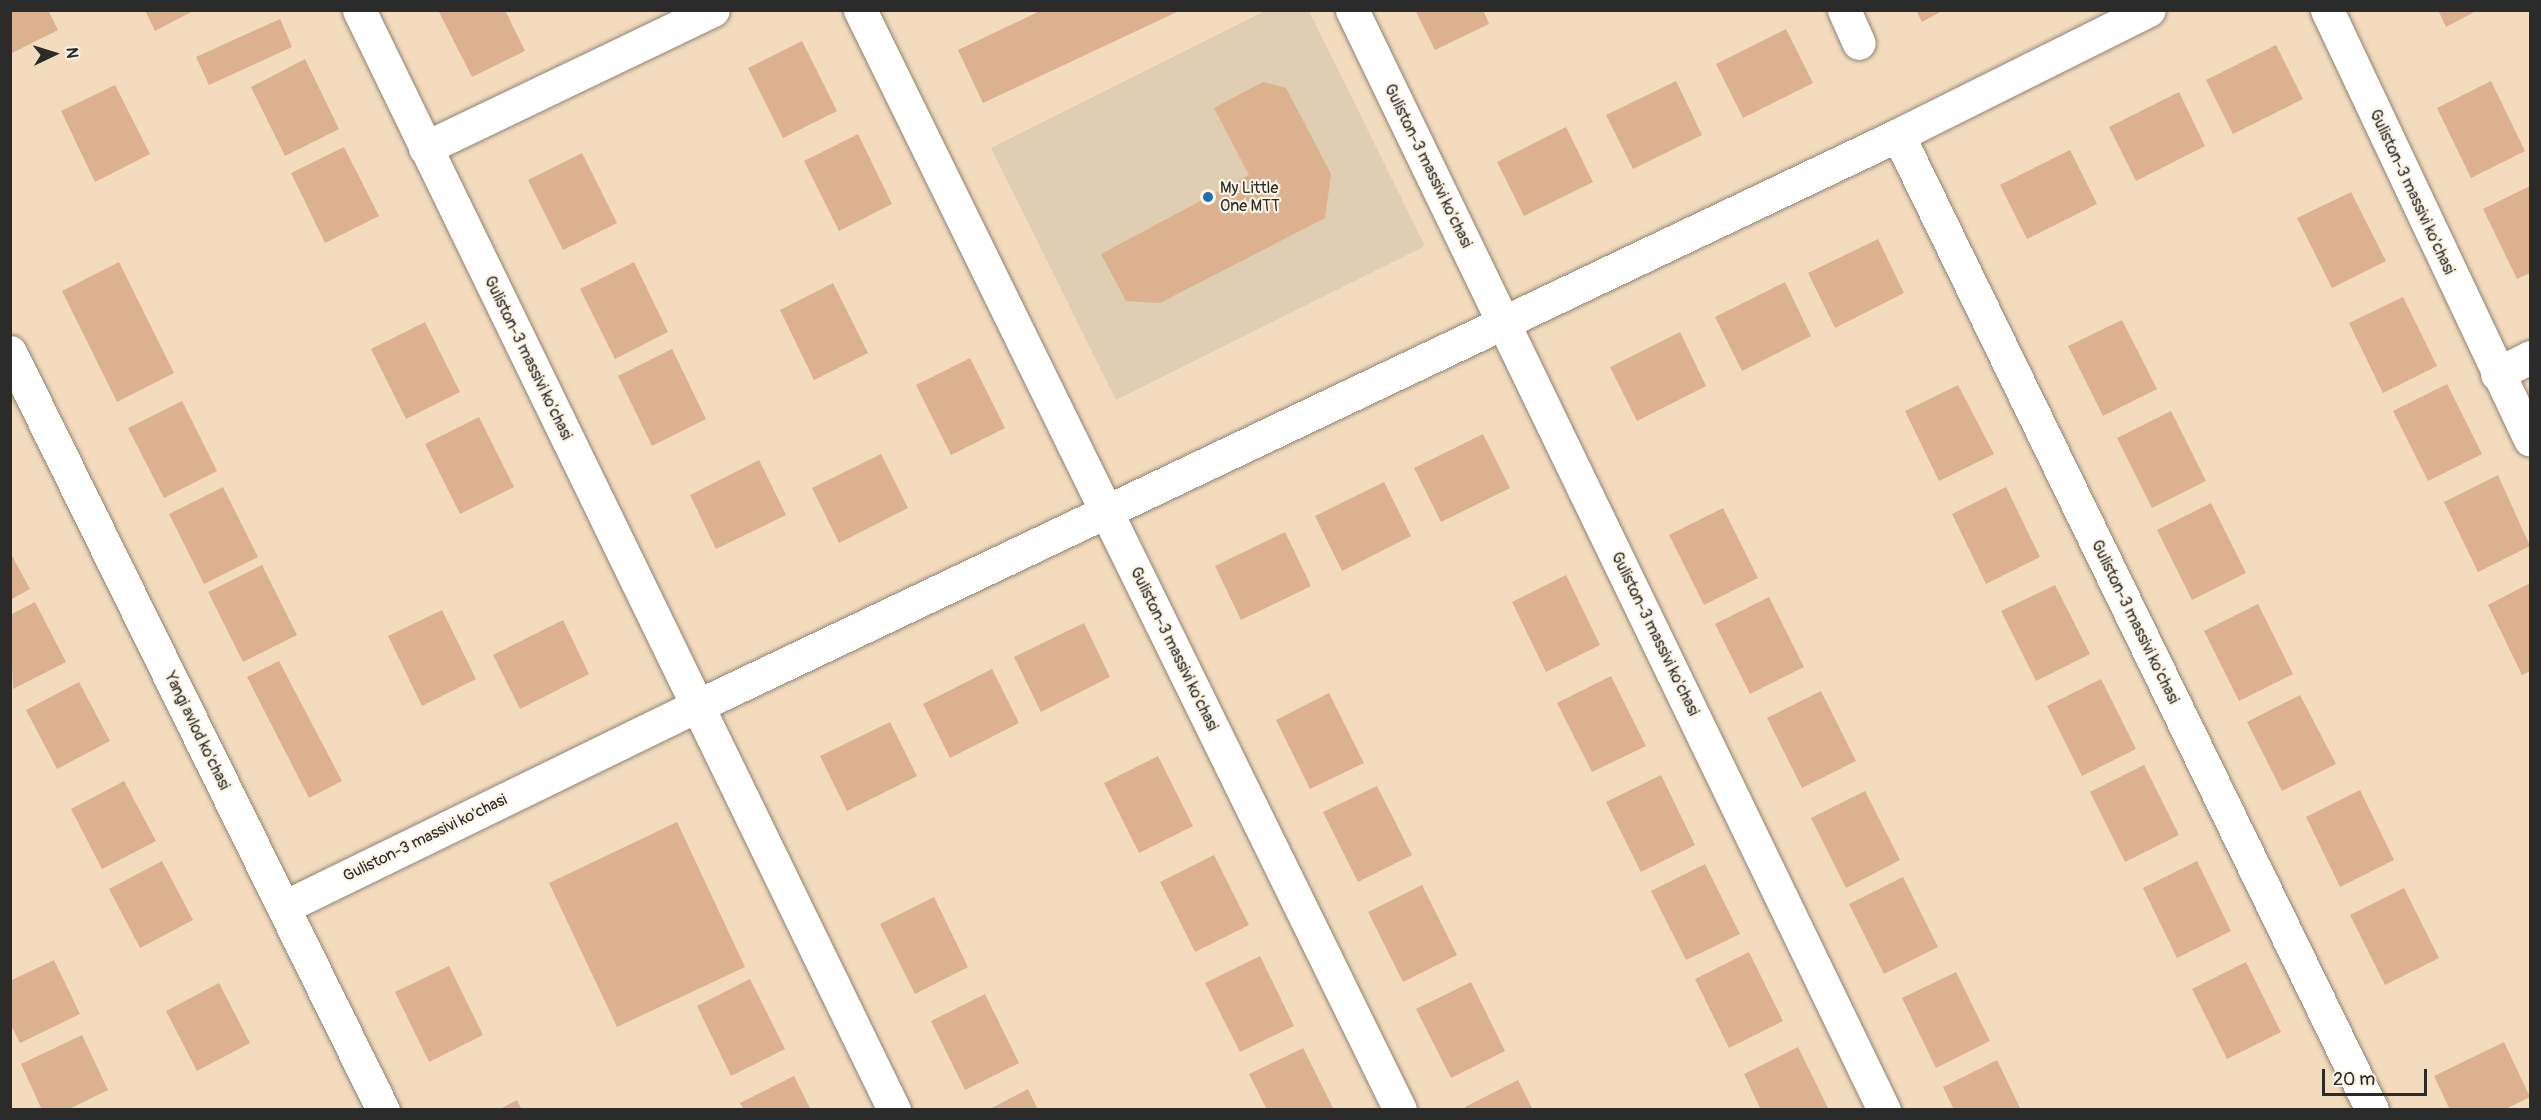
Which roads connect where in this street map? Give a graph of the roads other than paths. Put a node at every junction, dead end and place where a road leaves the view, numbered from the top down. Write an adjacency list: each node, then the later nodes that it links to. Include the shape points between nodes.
1 (359, 10): 10 (street, Guliston-3 massivi ko'chasi)
2 (713, 10): 10 (street)
3 (860, 10): 16 (street, Guliston-3 massivi ko'chasi)
4 (1352, 10): 11 (street, Guliston-3 massivi ko'chasi)
5 (1844, 10): 8 (street)
6 (2149, 10): 9 (street, Guliston-3 massivi ko'chasi)
7 (2327, 10): 14 (street, Guliston-3 massivi ko'chasi)
8 (1859, 44)
9 (1898, 135): 11 (street, Guliston-3 massivi ko'chasi); 23 (street, Guliston-3 massivi ko'chasi)
10 (425, 148): 17 (street, Guliston-3 massivi ko'chasi)
11 (1505, 321): 16 (street, Guliston-3 massivi ko'chasi); 22 (street, Guliston-3 massivi ko'chasi)
12 (10, 352): 18 (street, Yangi avlod ko'chasi)
13 (2530, 357): 14 (street)
14 (2497, 374): 15 (street, Guliston-3 massivi ko'chasi)
15 (2530, 439)
16 (1107, 512): 17 (street, Guliston-3 massivi ko'chasi); 21 (street, Guliston-3 massivi ko'chasi)
17 (697, 706): 18 (street, Guliston-3 massivi ko'chasi); 20 (street, Guliston-3 massivi ko'chasi)
18 (284, 907): 19 (street, Yangi avlod ko'chasi)
19 (383, 1110)
20 (894, 1110)
21 (1400, 1110)
22 (1884, 1110)
23 (2372, 1110)

